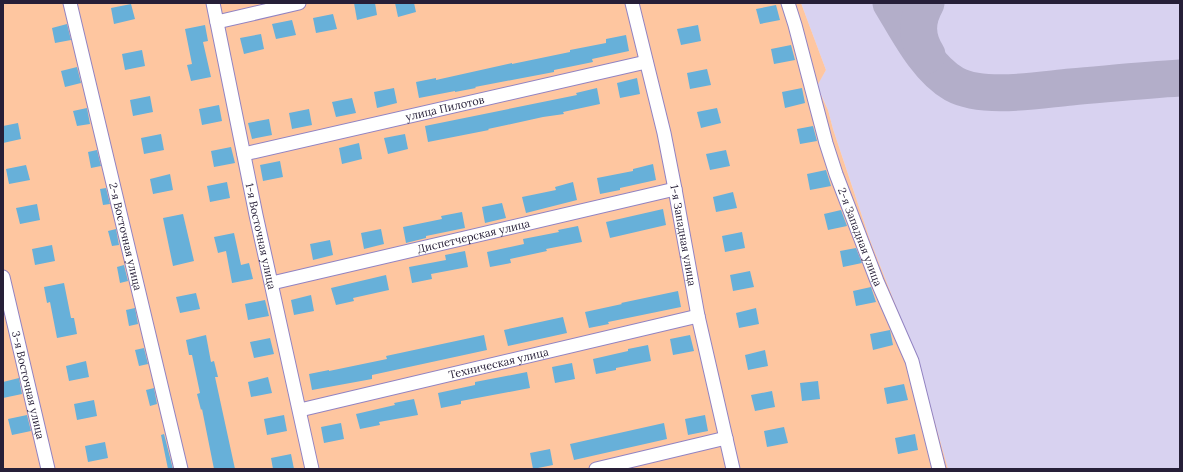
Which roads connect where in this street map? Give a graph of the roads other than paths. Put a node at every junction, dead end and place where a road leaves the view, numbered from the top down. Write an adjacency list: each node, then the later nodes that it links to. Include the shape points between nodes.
1 (70, 3): 16 (street, 2-я Восточная улица)
2 (213, 3): 6 (street, 1-я Восточная улица)
3 (299, 3): 6 (street)
4 (632, 3): 7 (street, 1-я Западная улица)
5 (788, 3): 20 (street, 2-я Западная улица, via 836,174 877,281 912,361)
6 (216, 22): 8 (street, 1-я Восточная улица)
7 (646, 62): 8 (street, улица Пилотов); 9 (street, 1-я Западная улица)
8 (244, 154): 11 (street, 1-я Восточная улица)
9 (675, 189): 11 (street, Диспетчерская улица); 12 (street, 1-я Западная улица)
10 (3, 277): 15 (street, 3-я Восточная улица)
11 (272, 283): 13 (street, 1-я Восточная улица)
12 (698, 316): 13 (street, Техническая улица); 14 (street, 1-я Западная улица)
13 (300, 410): 17 (street, 1-я Восточная улица)
14 (726, 438): 18 (street); 19 (street, 1-я Западная улица)
15 (48, 469)
16 (181, 469)
17 (312, 469)
18 (596, 469)
19 (733, 469)
20 (939, 469)

